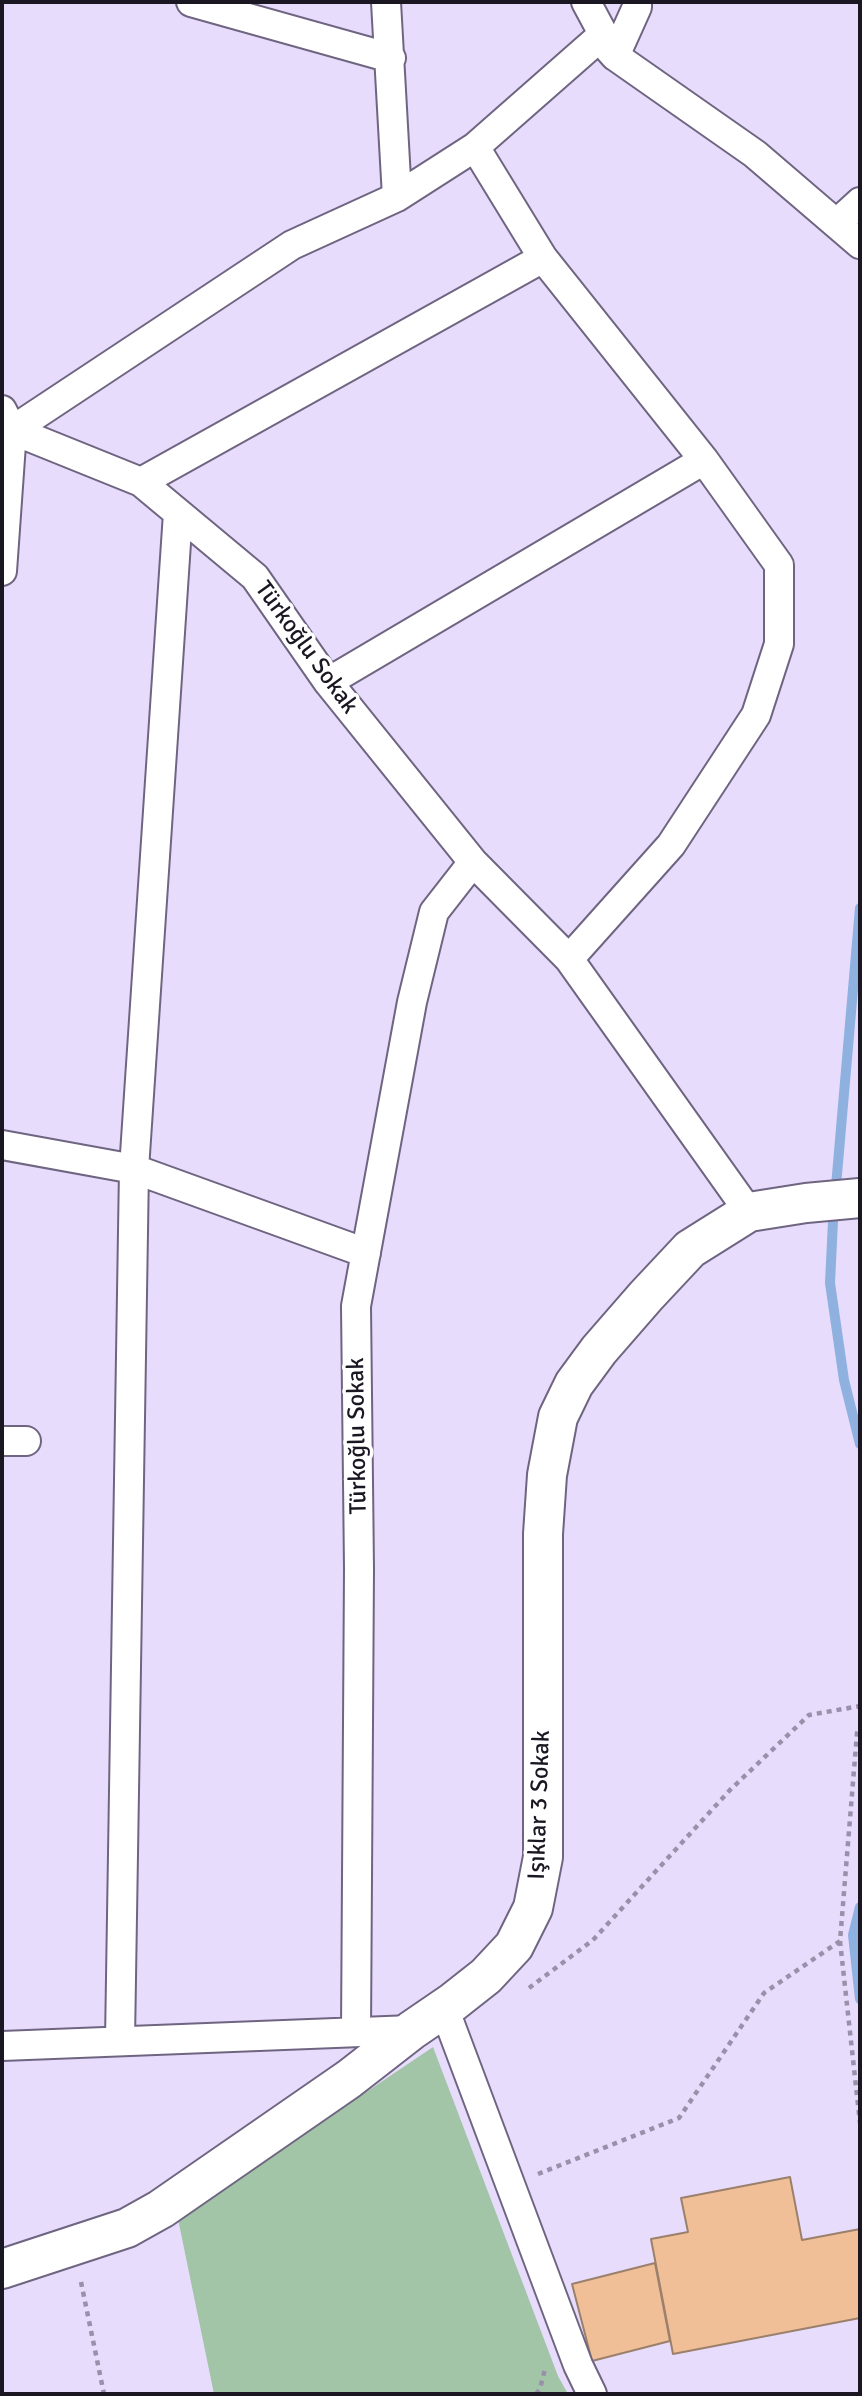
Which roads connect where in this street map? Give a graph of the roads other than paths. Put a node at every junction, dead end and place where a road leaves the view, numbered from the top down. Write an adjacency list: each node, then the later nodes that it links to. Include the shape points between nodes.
1 (191, 2): 6 (street)
2 (386, 2): 6 (street)
3 (586, 2): 5 (street)
4 (637, 2): 5 (street)
5 (615, 56): 7 (street, via 599,38); 10 (street, via 755,154)
6 (391, 58): 8 (street)
7 (475, 147): 8 (street); 12 (street)
8 (397, 197): 13 (street, via 292,245)
9 (860, 202): 10 (street)
10 (837, 223): 11 (street)
11 (860, 244)
12 (543, 258): 14 (street); 15 (street)
13 (5, 426): 15 (street, Türkoğlu Sokak); 17 (street)
14 (705, 460): 18 (street); 20 (street, via 779,565 779,644 756,715 671,845)
15 (141, 482): 16 (street, Türkoğlu Sokak)
16 (178, 513): 18 (street, Türkoğlu Sokak, via 255,576); 22 (street)
17 (2, 571)
18 (328, 682): 19 (street, Türkoğlu Sokak)
19 (473, 862): 20 (street, Türkoğlu Sokak); 25 (street, Türkoğlu Sokak, via 434,912 412,1002)
20 (569, 959): 24 (street, Türkoğlu Sokak)
21 (2, 1145): 22 (street)
22 (134, 1169): 25 (street); 29 (street)
23 (860, 1198): 24 (street)
24 (749, 1212): 26 (street, Işıklar 3 Sokak, via 690,1249 646,1296 574,1384 558,1417 547,1475 543,1534 539,1884 514,1946)
25 (366, 1253): 28 (street, Türkoğlu Sokak, via 356,1306)
26 (444, 2008): 27 (street, Işıklar 3 Sokak); 32 (street)
27 (412, 2029): 28 (street); 31 (street, Işıklar 3 Sokak, via 349,2079 161,2209 127,2228)
28 (356, 2031): 29 (street)
29 (120, 2040): 30 (street)
30 (2, 2046)
31 (2, 2269)
32 (592, 2394)

